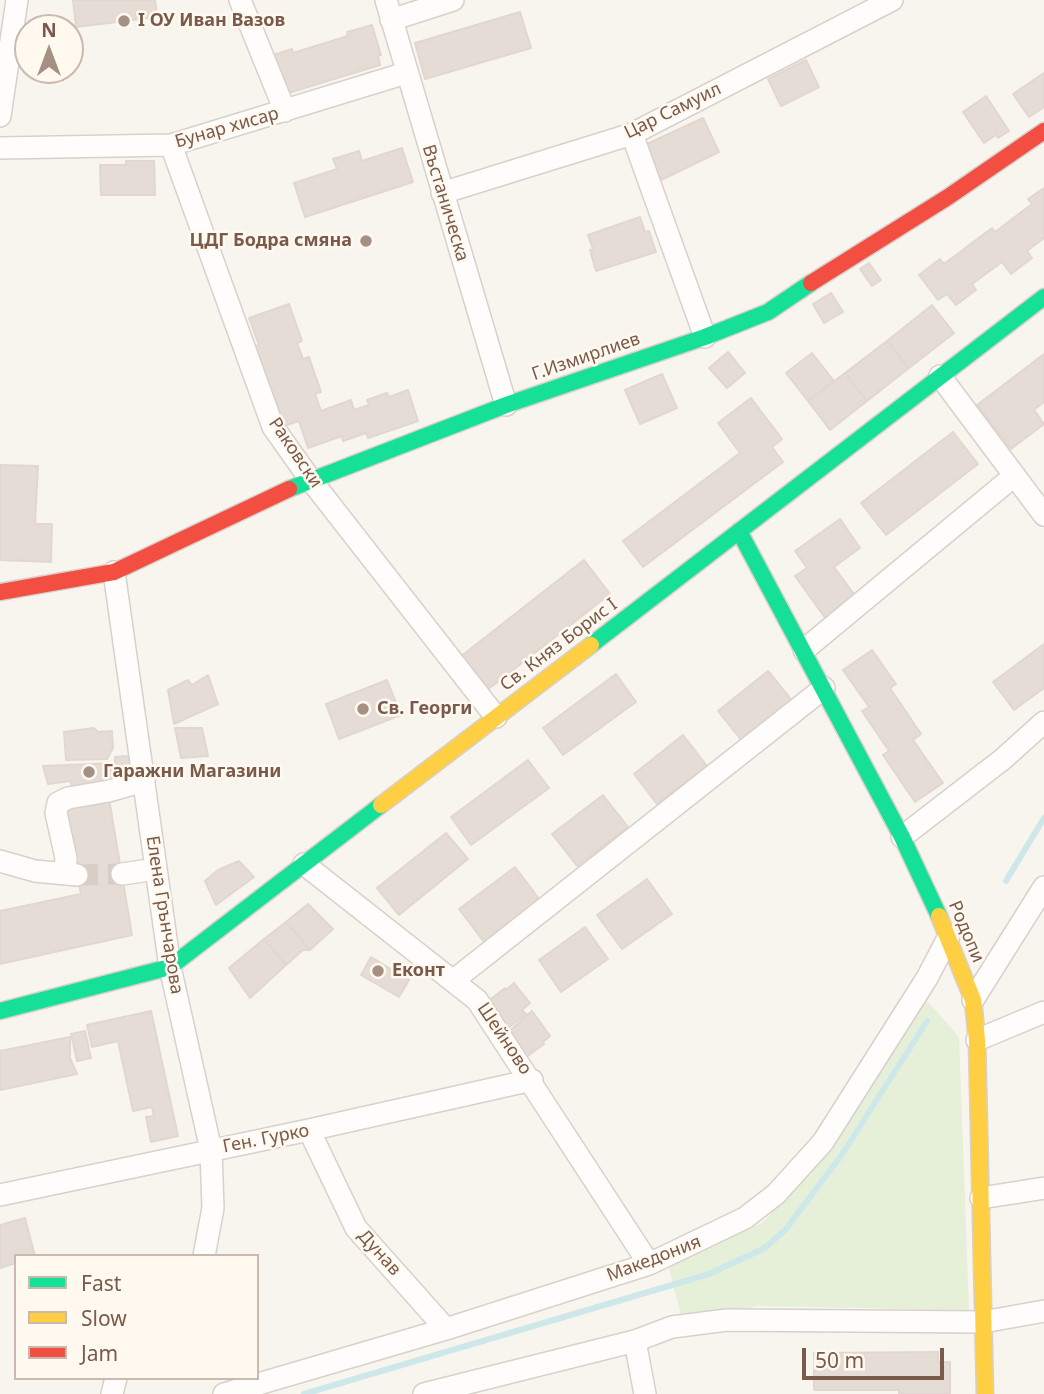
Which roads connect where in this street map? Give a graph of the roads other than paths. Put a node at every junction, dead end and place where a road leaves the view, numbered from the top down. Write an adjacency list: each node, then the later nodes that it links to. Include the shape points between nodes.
1 (16, 0): 8 (street)
2 (240, 0): 7 (street)
3 (453, 0): 5 (street)
4 (892, 0): 10 (street, Цар Самуил)
5 (389, 10): 6 (street, Въстаническа)
6 (406, 73): 7 (street, Бунар хисар); 13 (street, Въстаническа)
7 (285, 111): 11 (street, Бунар хисар)
8 (0, 116)
9 (1044, 131): 15 (street, Г.Измирлиев, via 768,312)
10 (632, 134): 13 (street, Цар Самуил); 15 (street)
11 (171, 145): 12 (street, Бунар хисар); 19 (street, Раковски, via 273,427)
12 (0, 148)
13 (443, 193): 17 (street, Въстаническа)
14 (1044, 297): 16 (street, Св. Княз Борис I)
15 (705, 337): 17 (street, Г.Измирлиев)
16 (940, 376): 18 (street); 21 (street, Св. Княз Борис I)
17 (506, 405): 19 (street, Г.Измирлиев)
18 (1014, 476): 20 (street); 24 (street)
19 (310, 479): 22 (street, Г.Измирлиев); 26 (street, Раковски)
20 (1044, 515)
21 (739, 531): 24 (street, Родопи); 26 (street, Св. Княз Борис I)
22 (114, 572): 23 (street, Г.Измирлиев); 28 (street, Елена Грънчарова)
23 (0, 592)
24 (804, 650): 25 (street, Родопи)
25 (824, 688): 29 (street, Родопи); 37 (street)
26 (496, 717): 31 (street, Св. Княз Борис I)
27 (1044, 722): 29 (street)
28 (144, 781): 30 (street, via 58,803 56,813 71,875); 32 (street, Елена Грънчарова)
29 (902, 837): 35 (street, Родопи)
30 (0, 861)
31 (304, 864): 36 (street, Св. Княз Борис I); 37 (street, Шейново)
32 (156, 869): 33 (street); 36 (street, Елена Грънчарова)
33 (122, 874)
34 (1044, 887): 38 (street)
35 (949, 936): 38 (street, Родопи); 49 (street, Македония, via 861,1084 801,1168 745,1218)
36 (170, 967): 39 (street, Св. Княз Борис I); 44 (street, Елена Грънчарова)
37 (454, 980): 42 (street, Шейново, via 477,1000)
38 (973, 1000): 41 (street, Родопи)
39 (0, 1011)
40 (1044, 1012): 41 (street)
41 (977, 1040): 47 (street, Родопи)
42 (532, 1080): 43 (street, Ген. Гурко); 49 (street, Шейново)
43 (309, 1130): 44 (street, Ген. Гурко); 52 (street, Дунав, via 356,1228)
44 (211, 1150): 46 (street, Ген. Гурко); 48 (street, Елена Грънчарова, via 213,1208)
45 (1044, 1188): 47 (street)
46 (0, 1195)
47 (981, 1198): 51 (street, Родопи)
48 (204, 1254)
49 (649, 1264): 52 (street, Македония)
50 (1044, 1311): 51 (street)
51 (983, 1322): 53 (street, via 727,1320 672,1328); 57 (street, Родопи)
52 (446, 1329): 54 (street, Македония)
53 (635, 1341): 55 (street); 56 (street)
54 (224, 1394)
55 (424, 1394)
56 (645, 1394)
57 (985, 1394)

